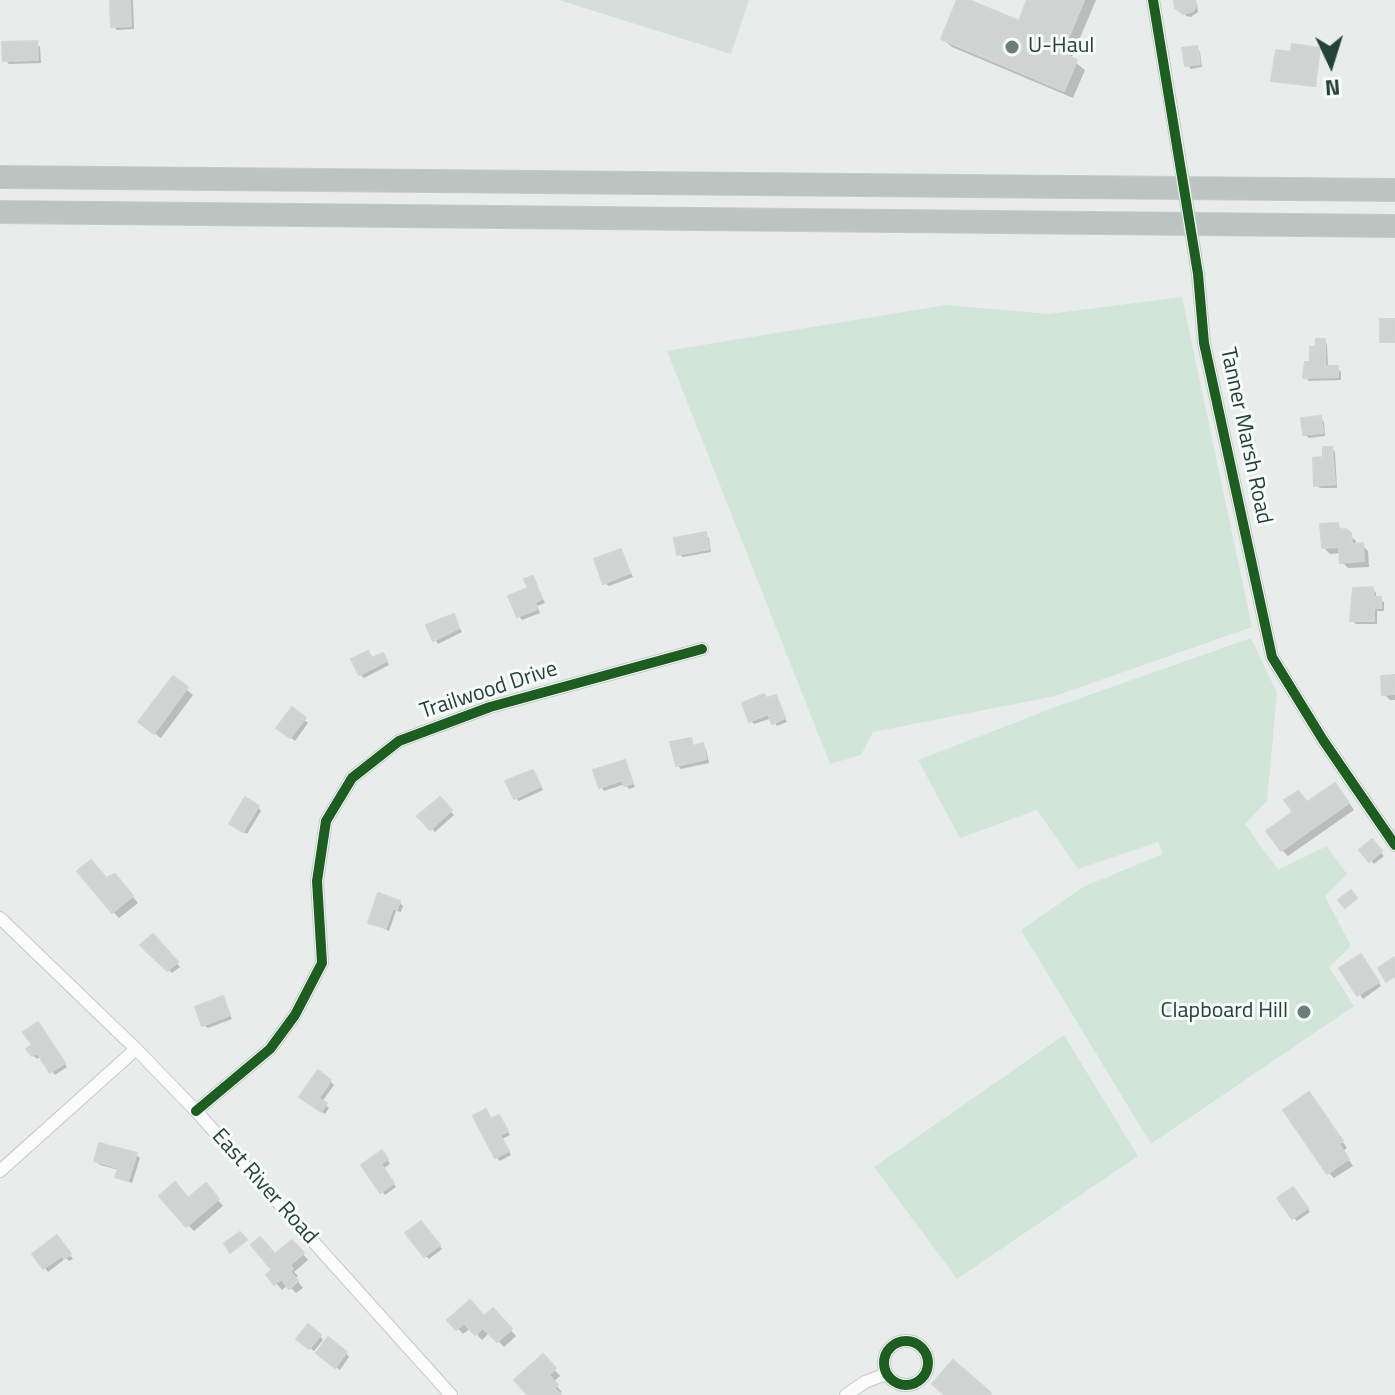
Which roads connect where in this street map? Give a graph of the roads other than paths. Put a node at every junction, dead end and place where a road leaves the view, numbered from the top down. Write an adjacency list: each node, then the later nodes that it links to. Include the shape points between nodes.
1 (1153, 0): 9 (street, Tanner Marsh Road, bridge, via 1198,274 1204,343 1272,657)
2 (0, 177): 4 (highway)
3 (1395, 183): 4 (highway)
4 (1239, 189): 5 (highway)
5 (1395, 190)
6 (0, 212): 7 (highway)
7 (1395, 226)
8 (702, 649): 12 (street, Trailwood Drive, via 490,707 399,741 352,778 326,821 317,881 322,963 270,1049)
9 (1395, 845)
10 (0, 918): 11 (street, East River Road)
11 (136, 1049): 12 (street, East River Road); 13 (street)
12 (196, 1111): 15 (street, East River Road)
13 (0, 1171)
14 (886, 1374): 16 (street)
15 (451, 1395)
16 (846, 1395)

